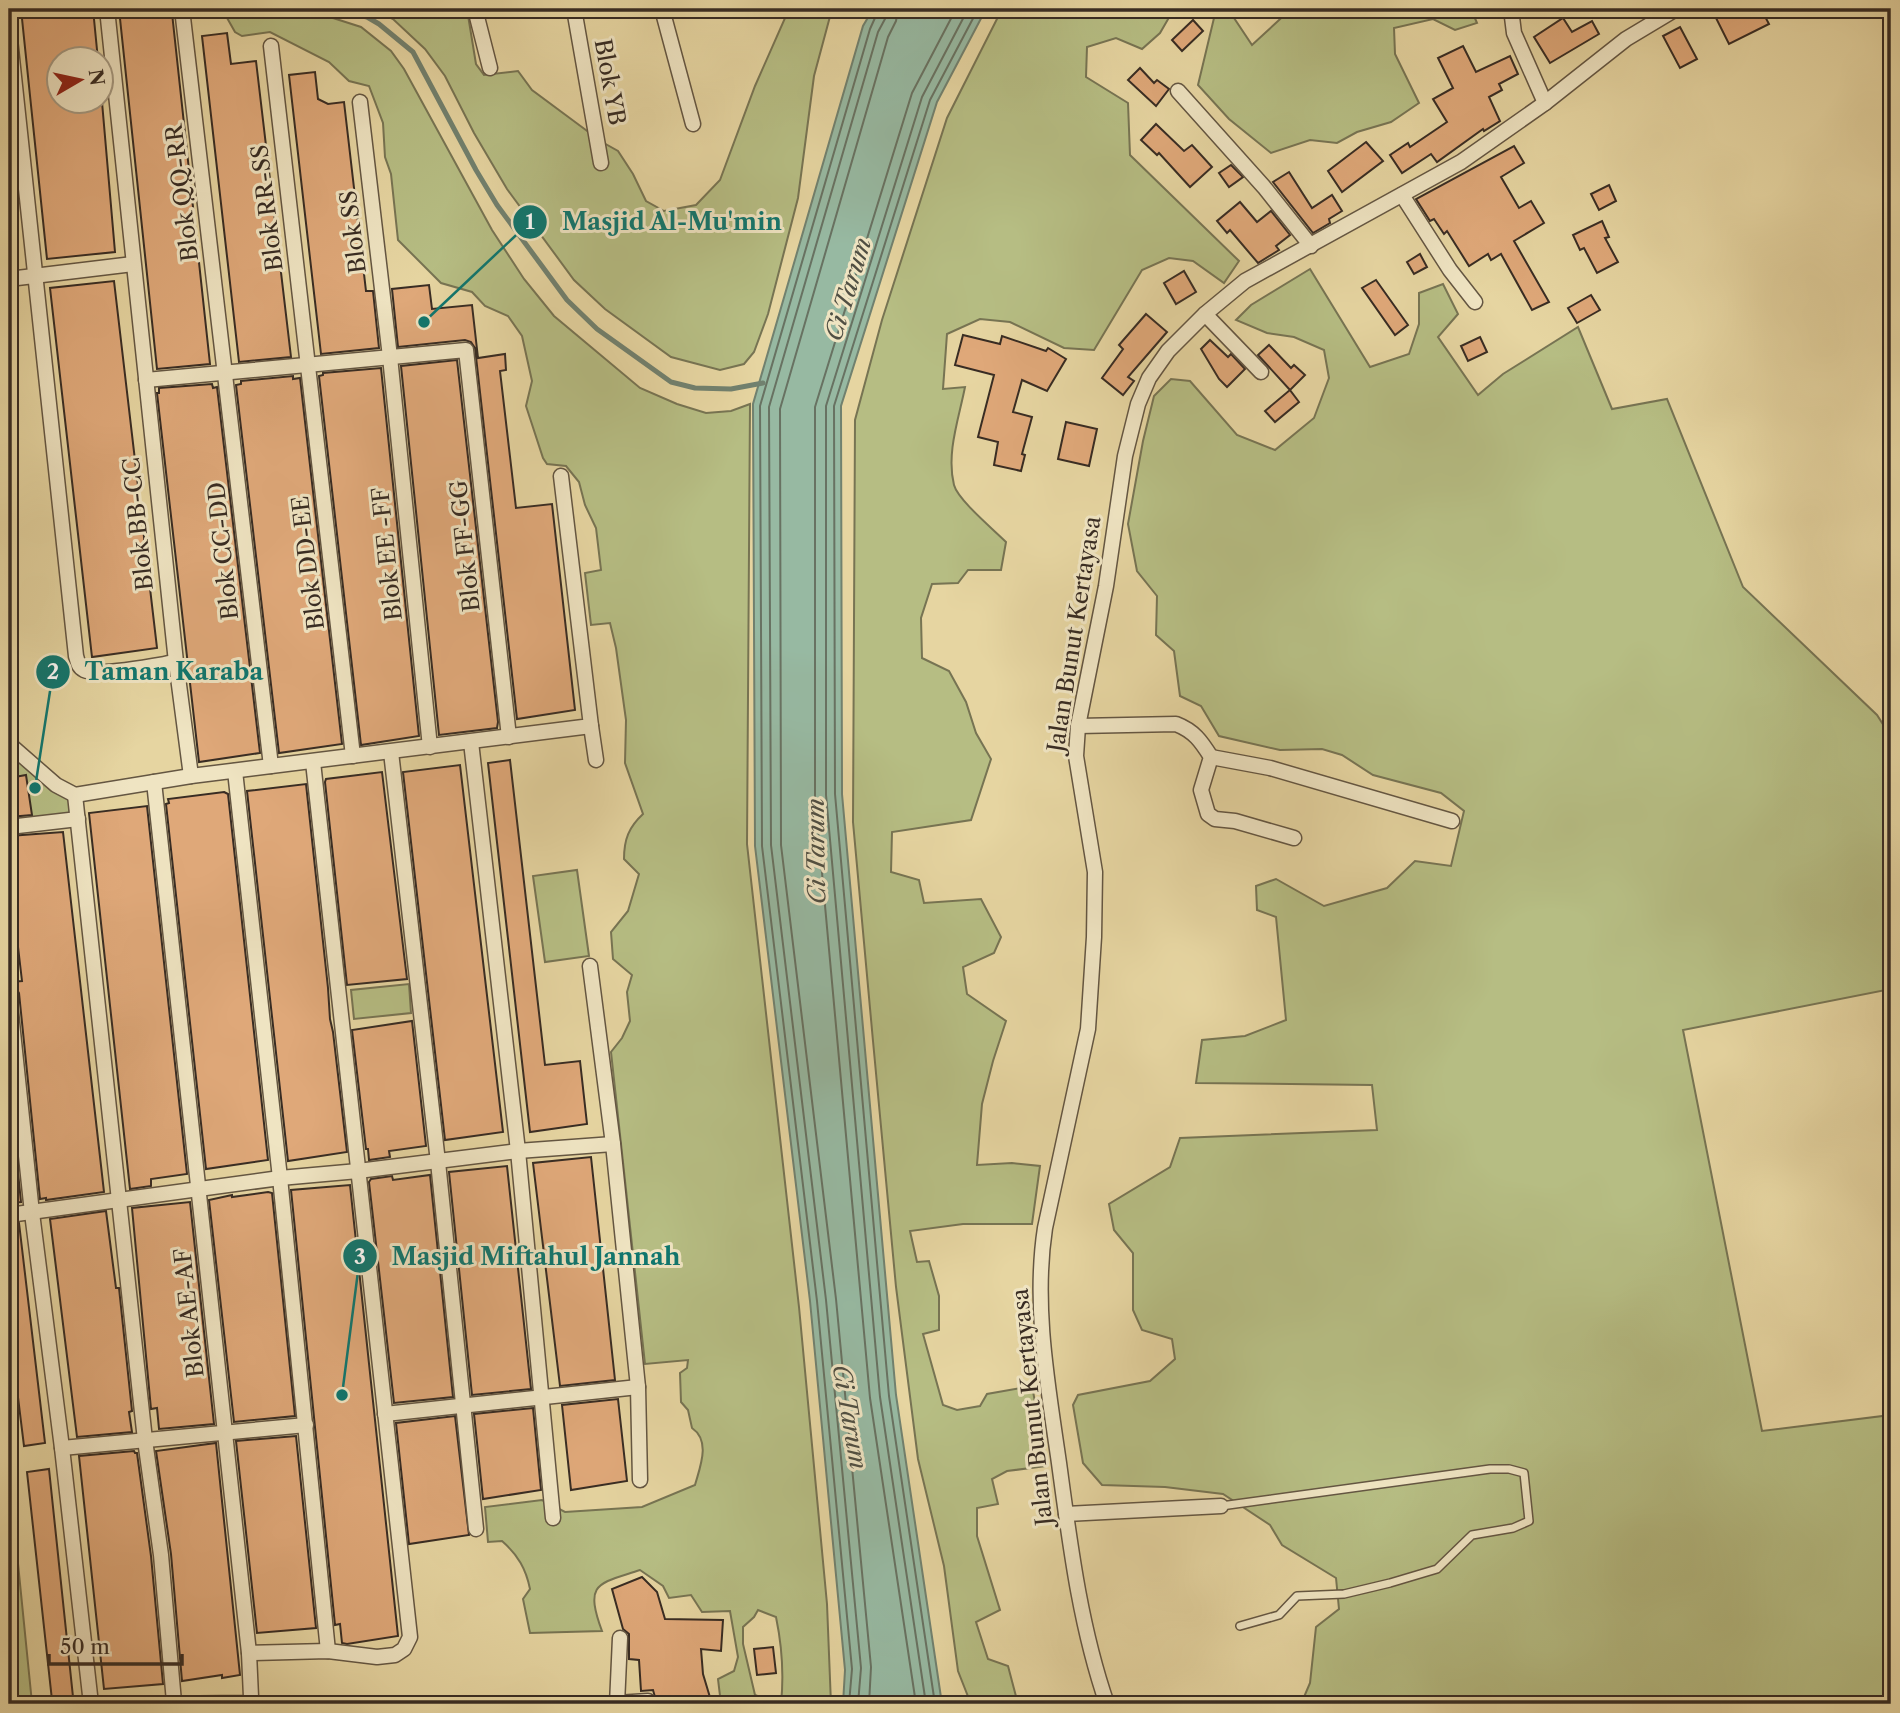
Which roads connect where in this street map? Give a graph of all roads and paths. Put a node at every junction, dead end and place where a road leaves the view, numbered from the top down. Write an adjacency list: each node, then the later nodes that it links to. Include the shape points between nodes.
1 (107, 9): 18 (street, Blok BB-CC)
2 (182, 9): 25 (street, Blok QQ-RR)
3 (475, 9): 10 (street)
4 (574, 9): 15 (street, Blok YB)
5 (662, 9): 14 (street)
6 (1511, 9): 13 (street, via 1514,33)
7 (1676, 9): 13 (street, Jalan Bunut Kertayasa, via 1626,39)
8 (9, 30): 19 (street)
9 (271, 46): 24 (street, Blok RR-SS)
10 (490, 68)
11 (1178, 91): 17 (street)
12 (360, 102): 23 (street, Blok SS)
13 (1545, 103): 16 (street, Jalan Bunut Kertayasa, via 1461,162)
14 (692, 124)
15 (601, 163)
16 (1402, 195): 17 (street, Jalan Bunut Kertayasa); 21 (street)
17 (1311, 246): 22 (street, Jalan Bunut Kertayasa, via 1245,281)
18 (133, 264): 19 (street); 27 (street, Blok BB-CC)
19 (35, 275): 20 (street); 29 (street, via 80,667 94,672)
20 (9, 279)
21 (1475, 302)
22 (1205, 314): 26 (street); 31 (street, Jalan Bunut Kertayasa, via 1168,351 1138,404)
23 (390, 357): 24 (street); 32 (street, Blok FF-GG, via 466,350); 35 (street, Blok EE -FF)
24 (308, 365): 25 (street); 37 (street, Blok DD-EE)
25 (225, 372): 27 (street); 41 (street, Blok CC-DD)
26 (1261, 372)
27 (146, 380): 29 (street, Blok BB-CC)
28 (561, 476): 30 (street)
29 (176, 662): 43 (street, Blok BB-CC)
30 (591, 726): 32 (street); 39 (street)
31 (1078, 726): 38 (street, via 1176,724 1199,737); 71 (street, Jalan Bunut Kertayasa, via 1076,756 1095,872 1088,1029 1045,1228 1040,1294)
32 (509, 737): 33 (street)
33 (471, 742): 35 (street); 53 (street)
34 (9, 744): 45 (street, via 56,785)
35 (430, 747): 36 (street)
36 (391, 752): 37 (street); 54 (street)
37 (353, 756): 40 (street)
38 (1211, 757): 47 (street, via 1270,768); 49 (street, via 1201,790 1208,814)
39 (596, 760)
40 (313, 762): 41 (street); 55 (street)
41 (271, 766): 42 (street)
42 (235, 771): 43 (street); 56 (street)
43 (191, 776): 44 (street)
44 (154, 782): 45 (street); 57 (street, Blok AE-AF)
45 (75, 795): 46 (street)
46 (78, 819): 48 (street); 58 (street)
47 (1452, 821)
48 (9, 827)
49 (1294, 838)
50 (590, 966): 52 (street)
51 (9, 994): 59 (street)
52 (612, 1144): 53 (street); 61 (street)
53 (518, 1152): 54 (street); 62 (street)
54 (438, 1162): 55 (street); 63 (street)
55 (358, 1171): 56 (street); 64 (street)
56 (280, 1178): 57 (street); 65 (street)
57 (198, 1189): 58 (street); 66 (street, Blok AE-AF)
58 (119, 1201): 59 (street); 67 (street)
59 (32, 1213): 60 (street); 68 (street)
60 (9, 1215)
61 (638, 1387): 62 (street); 69 (street)
62 (541, 1396): 63 (street); 72 (street)
63 (463, 1406): 64 (street); 73 (street)
64 (385, 1414): 76 (street, via 410,1637 395,1655)
65 (306, 1425): 66 (street); 76 (street)
66 (224, 1433): 67 (street); 77 (street, Blok AE-AF)
67 (145, 1440): 68 (street); 79 (street)
68 (62, 1448): 81 (street)
69 (640, 1480)
70 (1221, 1506): 71 (street); 74 (lane, via 1490,1469 1524,1473 1526,1484 1529,1521 1472,1535 1437,1569 1343,1594 1297,1596 1279,1615)
71 (1066, 1514): 83 (street, Jalan Bunut Kertayasa, via 1090,1653)
72 (553, 1518)
73 (476, 1529)
74 (1240, 1626)
75 (620, 1638): 80 (street)
76 (328, 1651): 77 (street)
77 (250, 1653): 79 (street, Blok AE-AF, via 250,1702)
78 (648, 1701): 80 (street)
79 (174, 1702): 82 (street)
80 (617, 1703)
81 (90, 1704)
82 (153, 1704)
83 (1107, 1704)

